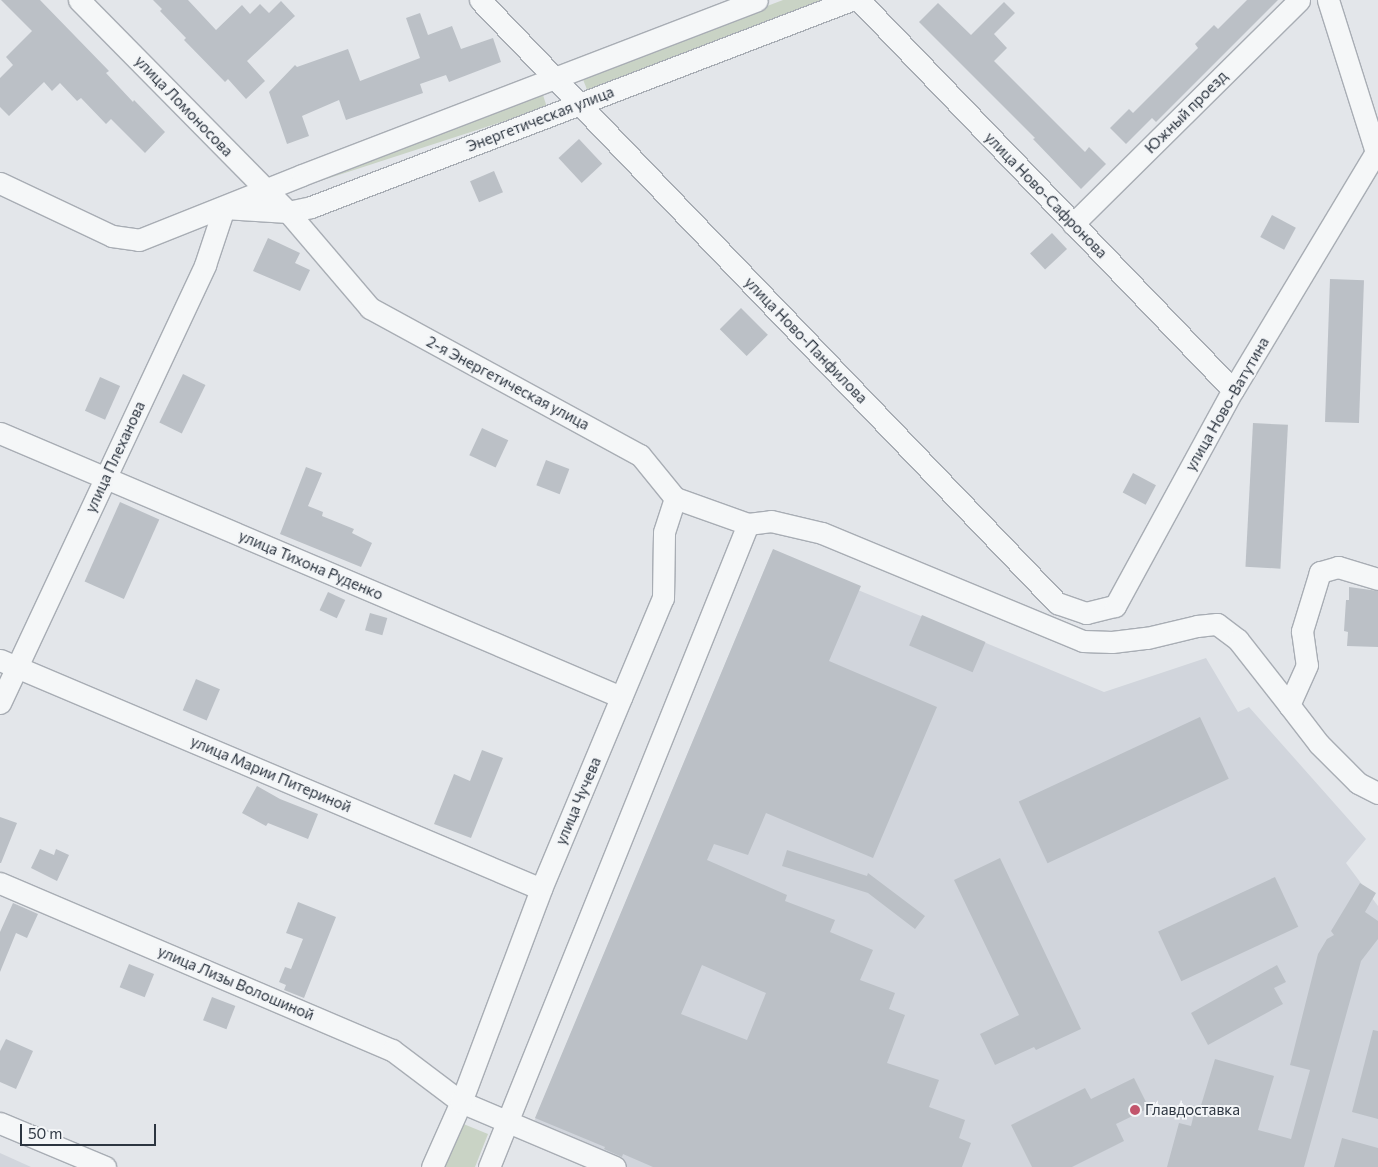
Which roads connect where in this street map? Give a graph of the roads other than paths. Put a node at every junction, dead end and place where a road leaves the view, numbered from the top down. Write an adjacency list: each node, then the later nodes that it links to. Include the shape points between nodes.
1 (80, 0): 12 (street, улица Ломоносова)
2 (480, 0): 8 (street, улица Ново-Панфилова)
3 (757, 0): 8 (street, Энергетическая улица)
4 (852, 0): 9 (street, Энергетическая улица)
5 (859, 0): 15 (street, улица Ново-Сафронова)
6 (1299, 0): 15 (street, Южный проезд)
7 (1328, 0): 10 (street)
8 (555, 78): 9 (street, улица Ново-Панфилова); 12 (street, Энергетическая улица)
9 (580, 104): 14 (street, Энергетическая улица, via 311,207); 22 (street, улица Ново-Панфилова)
10 (1377, 152): 16 (street, улица Ново-Ватутина)
11 (0, 183): 13 (street, Энергетическая улица, via 112,236 139,240)
12 (264, 190): 13 (street, Энергетическая улица); 14 (street, улица Ломоносова)
13 (224, 208): 14 (street, Энергетическая улица); 18 (street, улица Плеханова, via 205,265)
14 (288, 212): 19 (street, 2-я Энергетическая улица, via 370,308 640,455)
15 (1074, 224): 16 (street, улица Ново-Сафронова)
16 (1232, 390): 22 (street, улица Ново-Ватутина, via 1115,606 1086,613)
17 (0, 433): 18 (street, улица Тихона Руденко)
18 (106, 478): 23 (street, улица Плеханова); 24 (street, улица Тихона Руденко)
19 (675, 498): 20 (street); 24 (street, улица Чучева, via 664,532 663,598)
20 (748, 524): 26 (street, via 771,521 822,533 1083,641 1147,638 1218,624 1238,640); 32 (street)
21 (1378, 578): 26 (street, via 1338,567 1320,572 1302,631 1308,665)
22 (1057, 603)
23 (8, 663): 25 (street, улица Плеханова); 29 (street, улица Марии Питериной)
24 (621, 697): 29 (street, улица Чучева)
25 (0, 703)
26 (1289, 705): 27 (street, via 1319,744 1358,783)
27 (1378, 793)
28 (0, 883): 30 (street, улица Лизы Волошиной, via 392,1050)
29 (541, 889): 30 (street, улица Чучева)
30 (461, 1102): 32 (street); 34 (street, улица Чучева)
31 (0, 1122): 33 (street)
32 (508, 1122): 35 (street); 36 (street)
33 (105, 1167)
34 (432, 1167)
35 (489, 1167)
36 (615, 1167)

